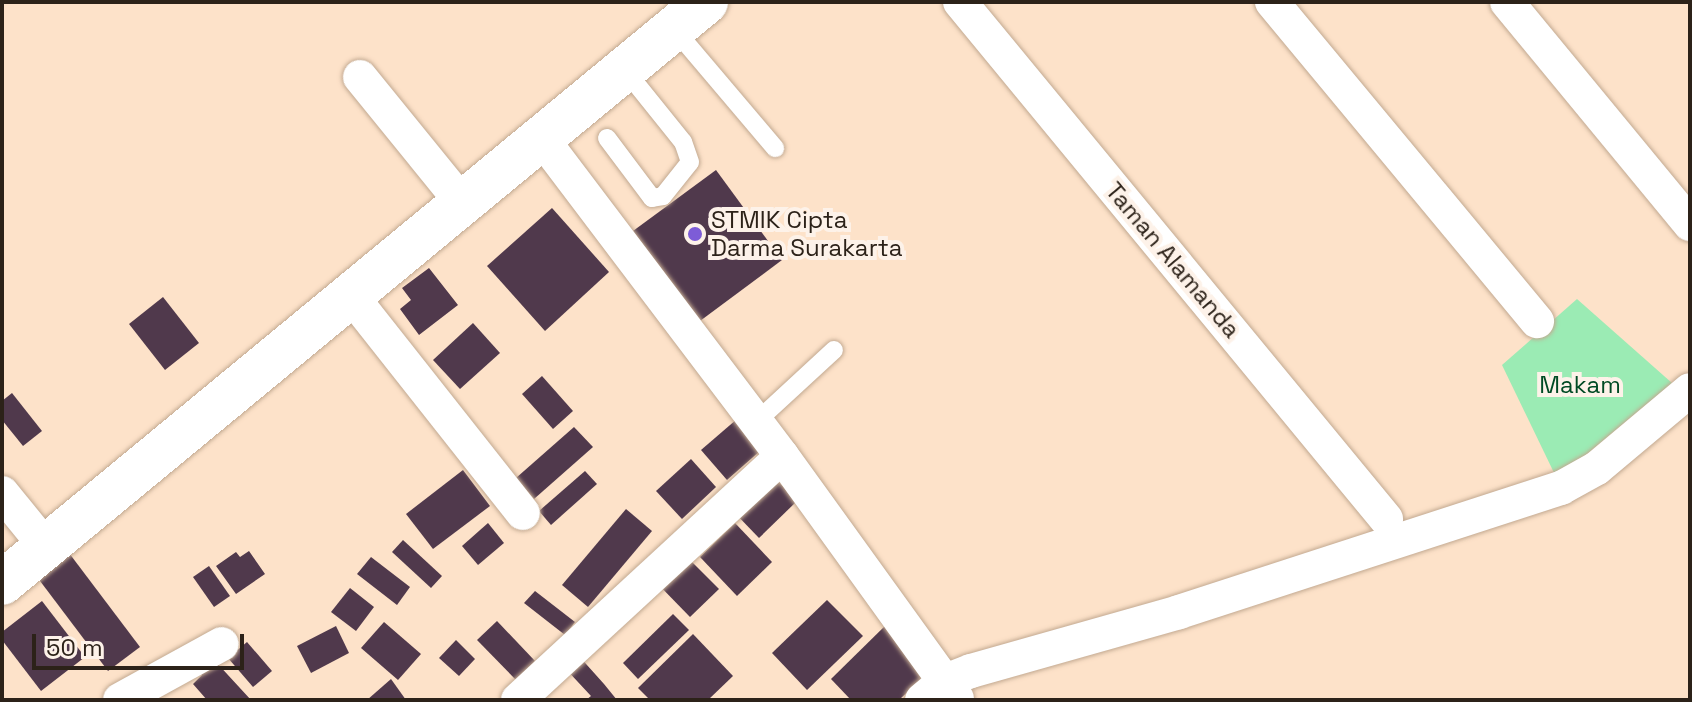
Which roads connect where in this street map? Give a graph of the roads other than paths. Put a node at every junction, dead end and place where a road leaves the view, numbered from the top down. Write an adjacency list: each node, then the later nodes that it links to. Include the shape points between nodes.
1 (960, 2): 20 (street, Taman Alamanda)
2 (1272, 2): 13 (street)
3 (1507, 2): 11 (street)
4 (691, 16): 5 (street); 9 (lane)
5 (626, 71): 7 (lane, via 683,142 690,162 663,196 652,198); 8 (street)
6 (360, 77): 10 (street)
7 (607, 138)
8 (543, 140): 10 (street); 16 (street)
9 (775, 148)
10 (464, 205): 12 (street)
11 (1690, 224)
12 (353, 298): 19 (street); 21 (street)
13 (1537, 321)
14 (834, 350): 16 (lane)
15 (1690, 390): 24 (street, via 1597,468 1561,488)
16 (756, 422): 17 (street)
17 (782, 456): 24 (street); 26 (street)
18 (2, 493): 21 (street)
19 (523, 513)
20 (1386, 519)
21 (46, 547): 22 (street)
22 (2, 583)
23 (222, 644): 25 (street)
24 (942, 694)
25 (120, 700)
26 (518, 700)

